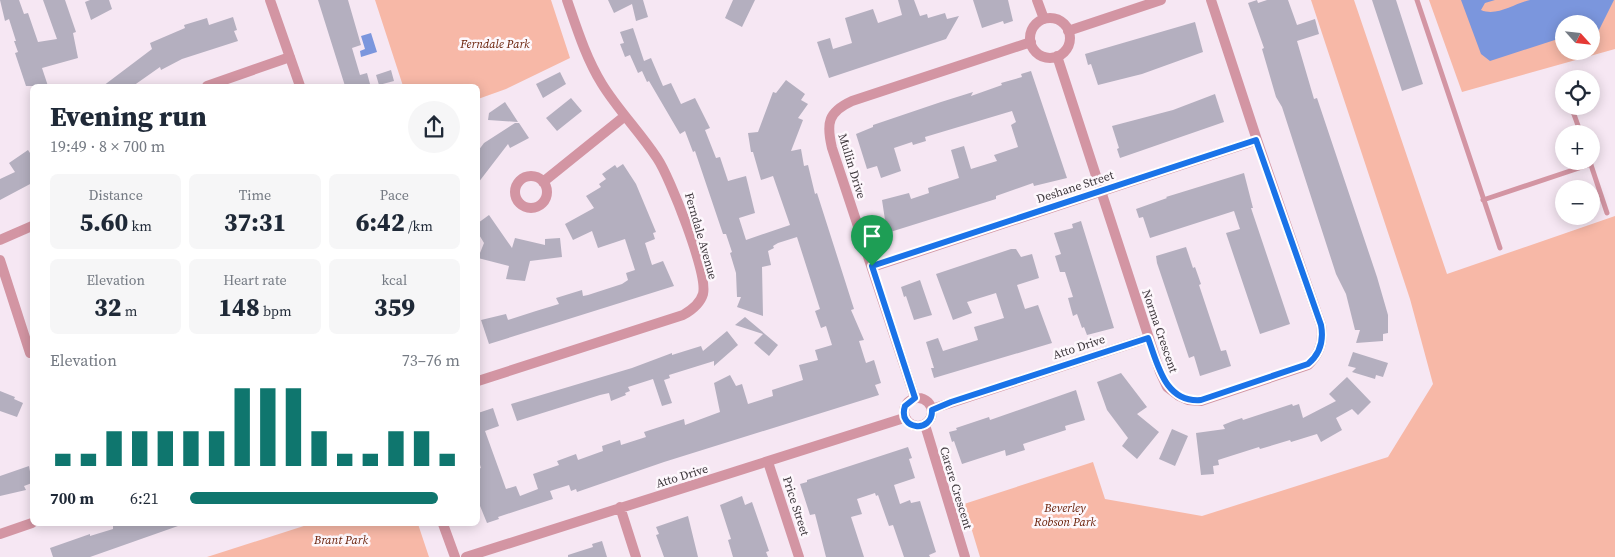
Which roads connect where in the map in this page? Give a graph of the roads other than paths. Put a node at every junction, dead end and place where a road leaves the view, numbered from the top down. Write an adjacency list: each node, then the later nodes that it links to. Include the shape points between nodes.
1 (270, 0): 11 (street)
2 (567, 0): 14 (street, Ferndale Avenue, via 596,73)
3 (1037, 0): 7 (street)
4 (1162, 0): 8 (street)
5 (1211, 0): 15 (street, Norma Crescent)
6 (1417, 0): 20 (lane)
7 (1044, 18): 8 (street, via 1059,20); 9 (street, via 1033,28)
8 (1068, 30): 10 (street, via 1068,45)
9 (1031, 42): 10 (street, via 1041,56); 26 (street, Mullin Drive, via 852,101 835,111 829,128 832,148)
10 (1057, 56): 19 (street, Norma Crescent)
11 (290, 58): 12 (street); 13 (street)
12 (213, 84)
13 (299, 84)
14 (625, 116): 18 (street); 29 (street, Ferndale Avenue, via 658,159 675,190 704,287 700,301 683,316)
15 (1256, 140): 19 (street, Deshane Street); 27 (street, Norma Crescent, via 1321,325 1322,341 1318,354 1308,364 1194,401 1179,396 1167,386)
16 (1567, 170): 20 (lane)
17 (1593, 170): 21 (lane)
18 (543, 182)
19 (1101, 192): 26 (street, Deshane Street); 27 (street, Norma Crescent)
20 (1483, 200): 24 (lane)
21 (1607, 213)
22 (30, 227): 23 (street)
23 (0, 240)
24 (1500, 248)
25 (0, 260): 28 (street)
26 (872, 266): 30 (street, Mullin Drive)
27 (1148, 338): 31 (street, Atto Drive)
28 (30, 353)
29 (480, 380)
30 (915, 398): 31 (street, via 928,402); 32 (street, via 905,406)
31 (932, 410): 33 (street, via 931,419)
32 (904, 418): 33 (street, via 911,425); 34 (street, Atto Drive)
33 (925, 425): 43 (street, Carere Crescent)
34 (768, 462): 35 (street, Atto Drive); 42 (street, Price Street)
35 (620, 507): 40 (street, Atto Drive); 41 (street)
36 (30, 524): 38 (street)
37 (444, 526): 39 (street)
38 (0, 534)
39 (455, 557)
40 (466, 557)
41 (636, 557)
42 (799, 557)
43 (965, 557)

